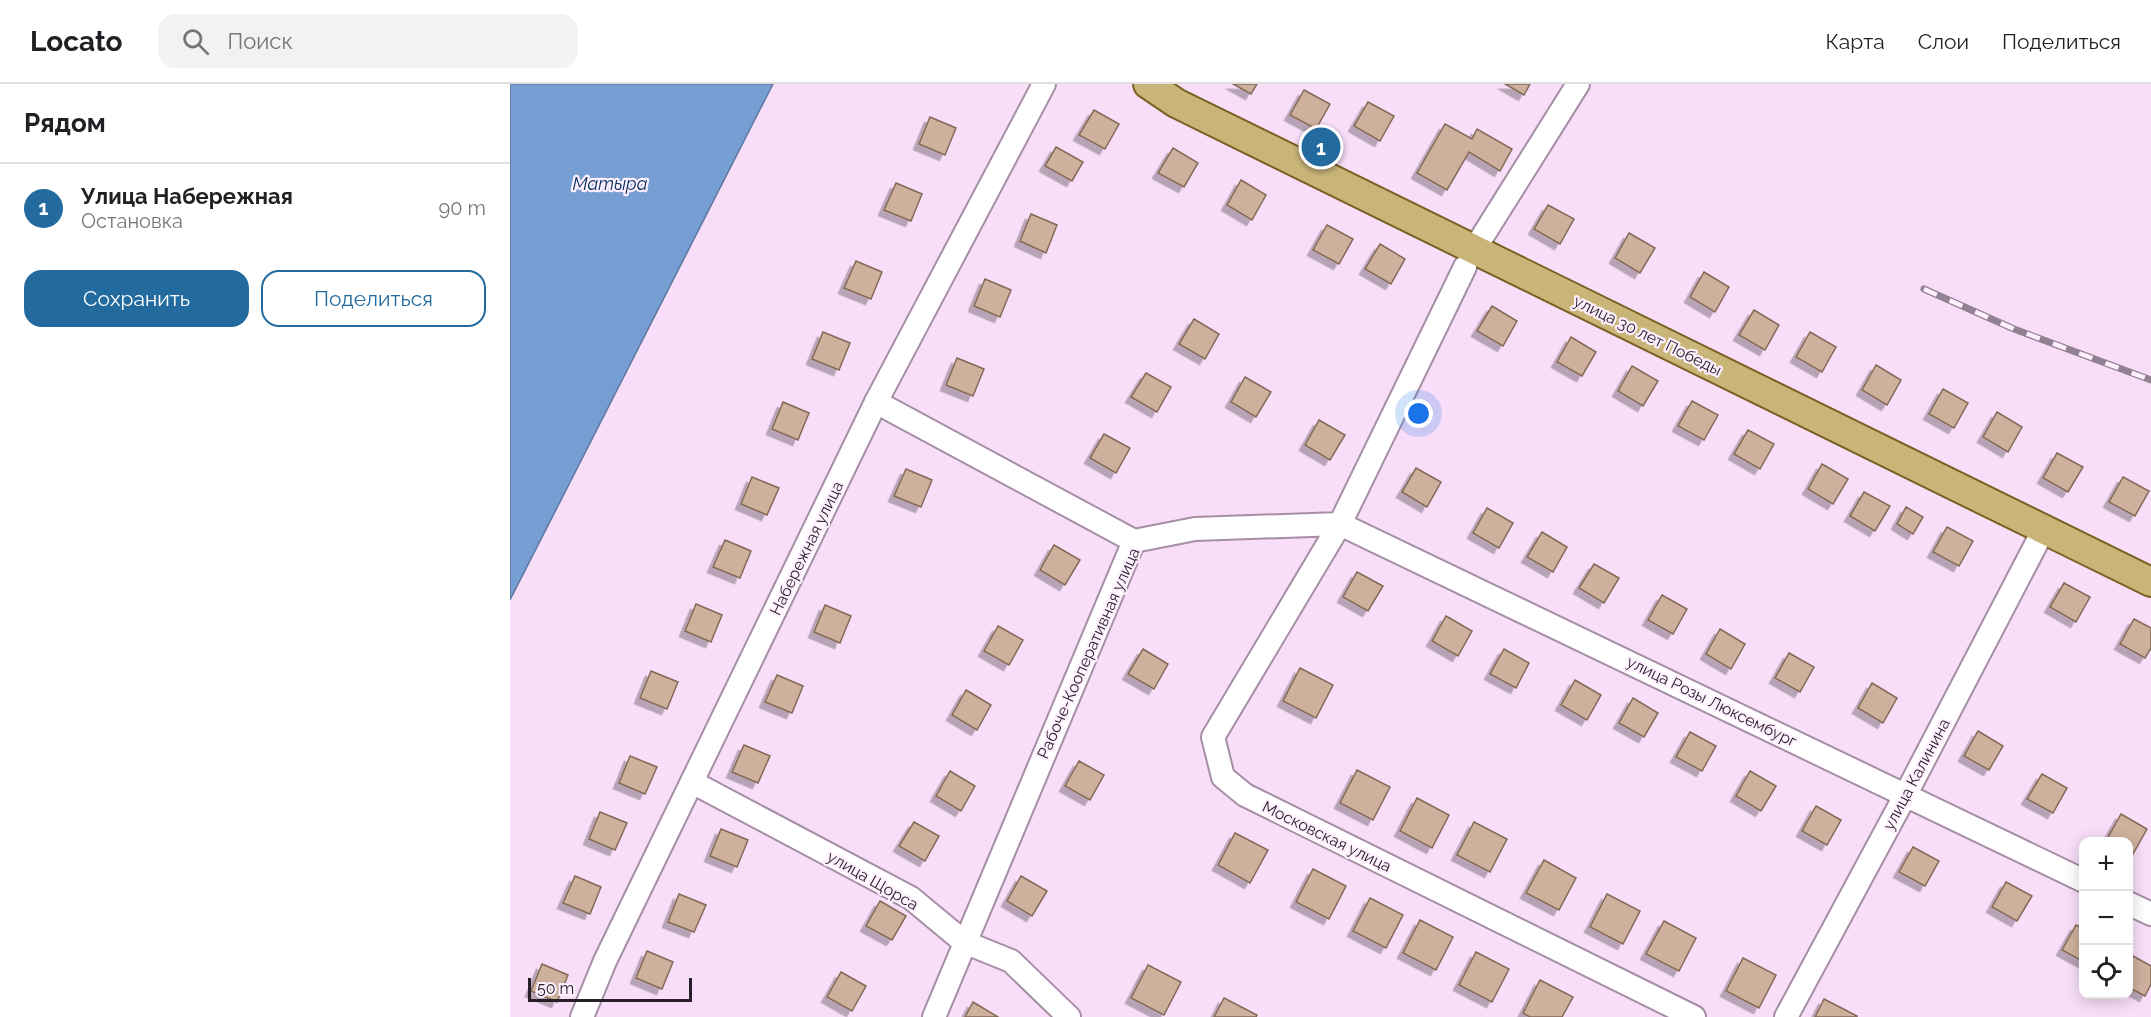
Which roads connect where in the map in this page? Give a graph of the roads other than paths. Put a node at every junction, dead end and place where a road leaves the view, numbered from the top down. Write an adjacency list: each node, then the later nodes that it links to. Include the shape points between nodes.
1 (1045, 84): 5 (street, Набережная улица)
2 (1148, 84): 4 (main road, улица 30 лет Победы, via 1176,103)
3 (1578, 84): 4 (street)
4 (1469, 259): 6 (street); 7 (main road, улица 30 лет Победы)
5 (876, 402): 8 (street); 10 (street, Набережная улица)
6 (1340, 524): 8 (street, Рабоче-Кооперативная улица, via 1195,529); 11 (street, улица Розы Люксембург); 19 (street, Московская улица, via 1213,737 1223,777 1245,795)
7 (2043, 529): 9 (main road, улица 30 лет Победы); 11 (street, улица Калинина)
8 (1134, 541): 15 (street, Рабоче-Кооперативная улица)
9 (2151, 582)
10 (692, 782): 15 (street, улица Щорса, via 911,898); 16 (street, Набережная улица)
11 (1906, 794): 12 (street, улица Розы Люксембург); 20 (street, улица Калинина)
12 (2079, 879)
13 (2133, 905): 14 (street)
14 (2151, 914)
15 (964, 942): 17 (street, Рабоче-Кооперативная улица); 18 (street, улица Щорса, via 1011,961)
16 (582, 1017)
17 (934, 1017)
18 (1070, 1017)
19 (1694, 1017)
20 (1786, 1017)

